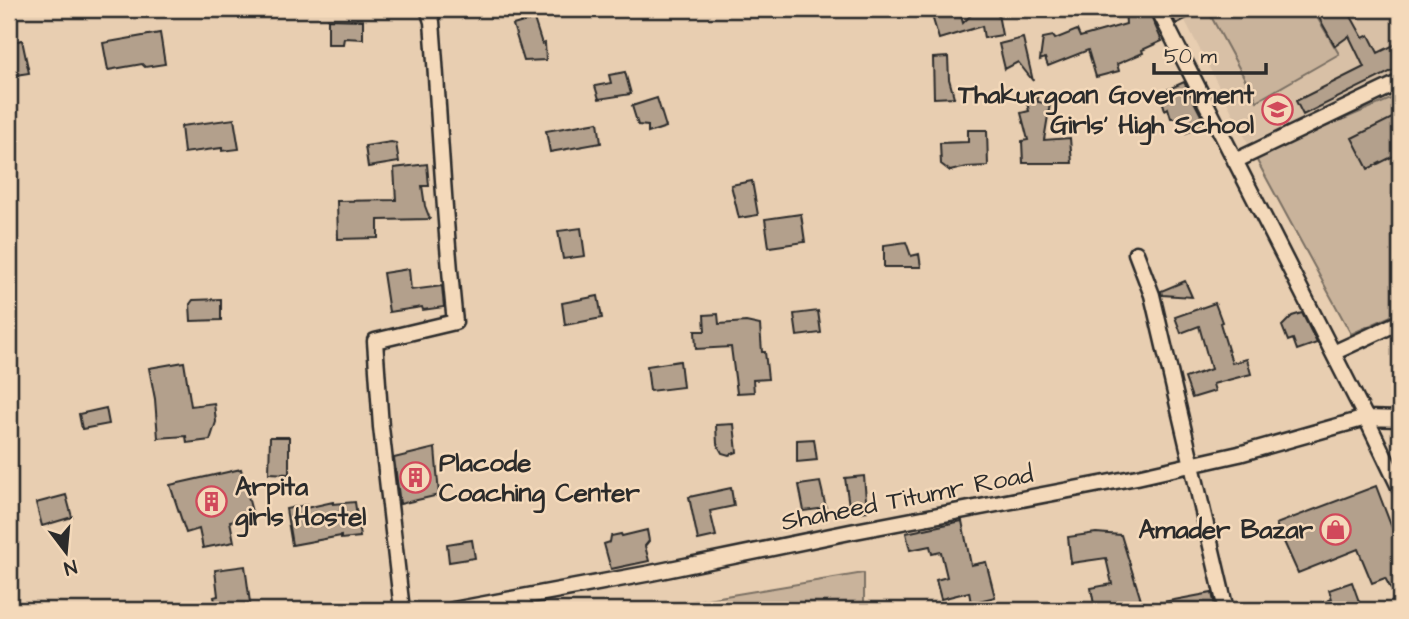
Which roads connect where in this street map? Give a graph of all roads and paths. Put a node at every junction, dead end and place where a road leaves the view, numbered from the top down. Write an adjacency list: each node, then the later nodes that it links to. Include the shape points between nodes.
1 (428, 9): 12 (street, via 455,322 375,341)
2 (1158, 9): 4 (street)
3 (1400, 82): 4 (street)
4 (1235, 161): 7 (street)
5 (1136, 253): 10 (street, via 1153,295)
6 (1400, 322): 7 (street)
7 (1333, 353): 8 (street)
8 (1366, 418): 9 (street, Shaheed Titumr Road); 10 (street, Shaheed Titumr Road); 11 (street)
9 (1400, 419)
10 (1191, 464): 13 (street, Shaheed Titumr Road); 14 (street)
11 (1400, 489)
12 (402, 610)
13 (453, 610)
14 (1226, 610)

